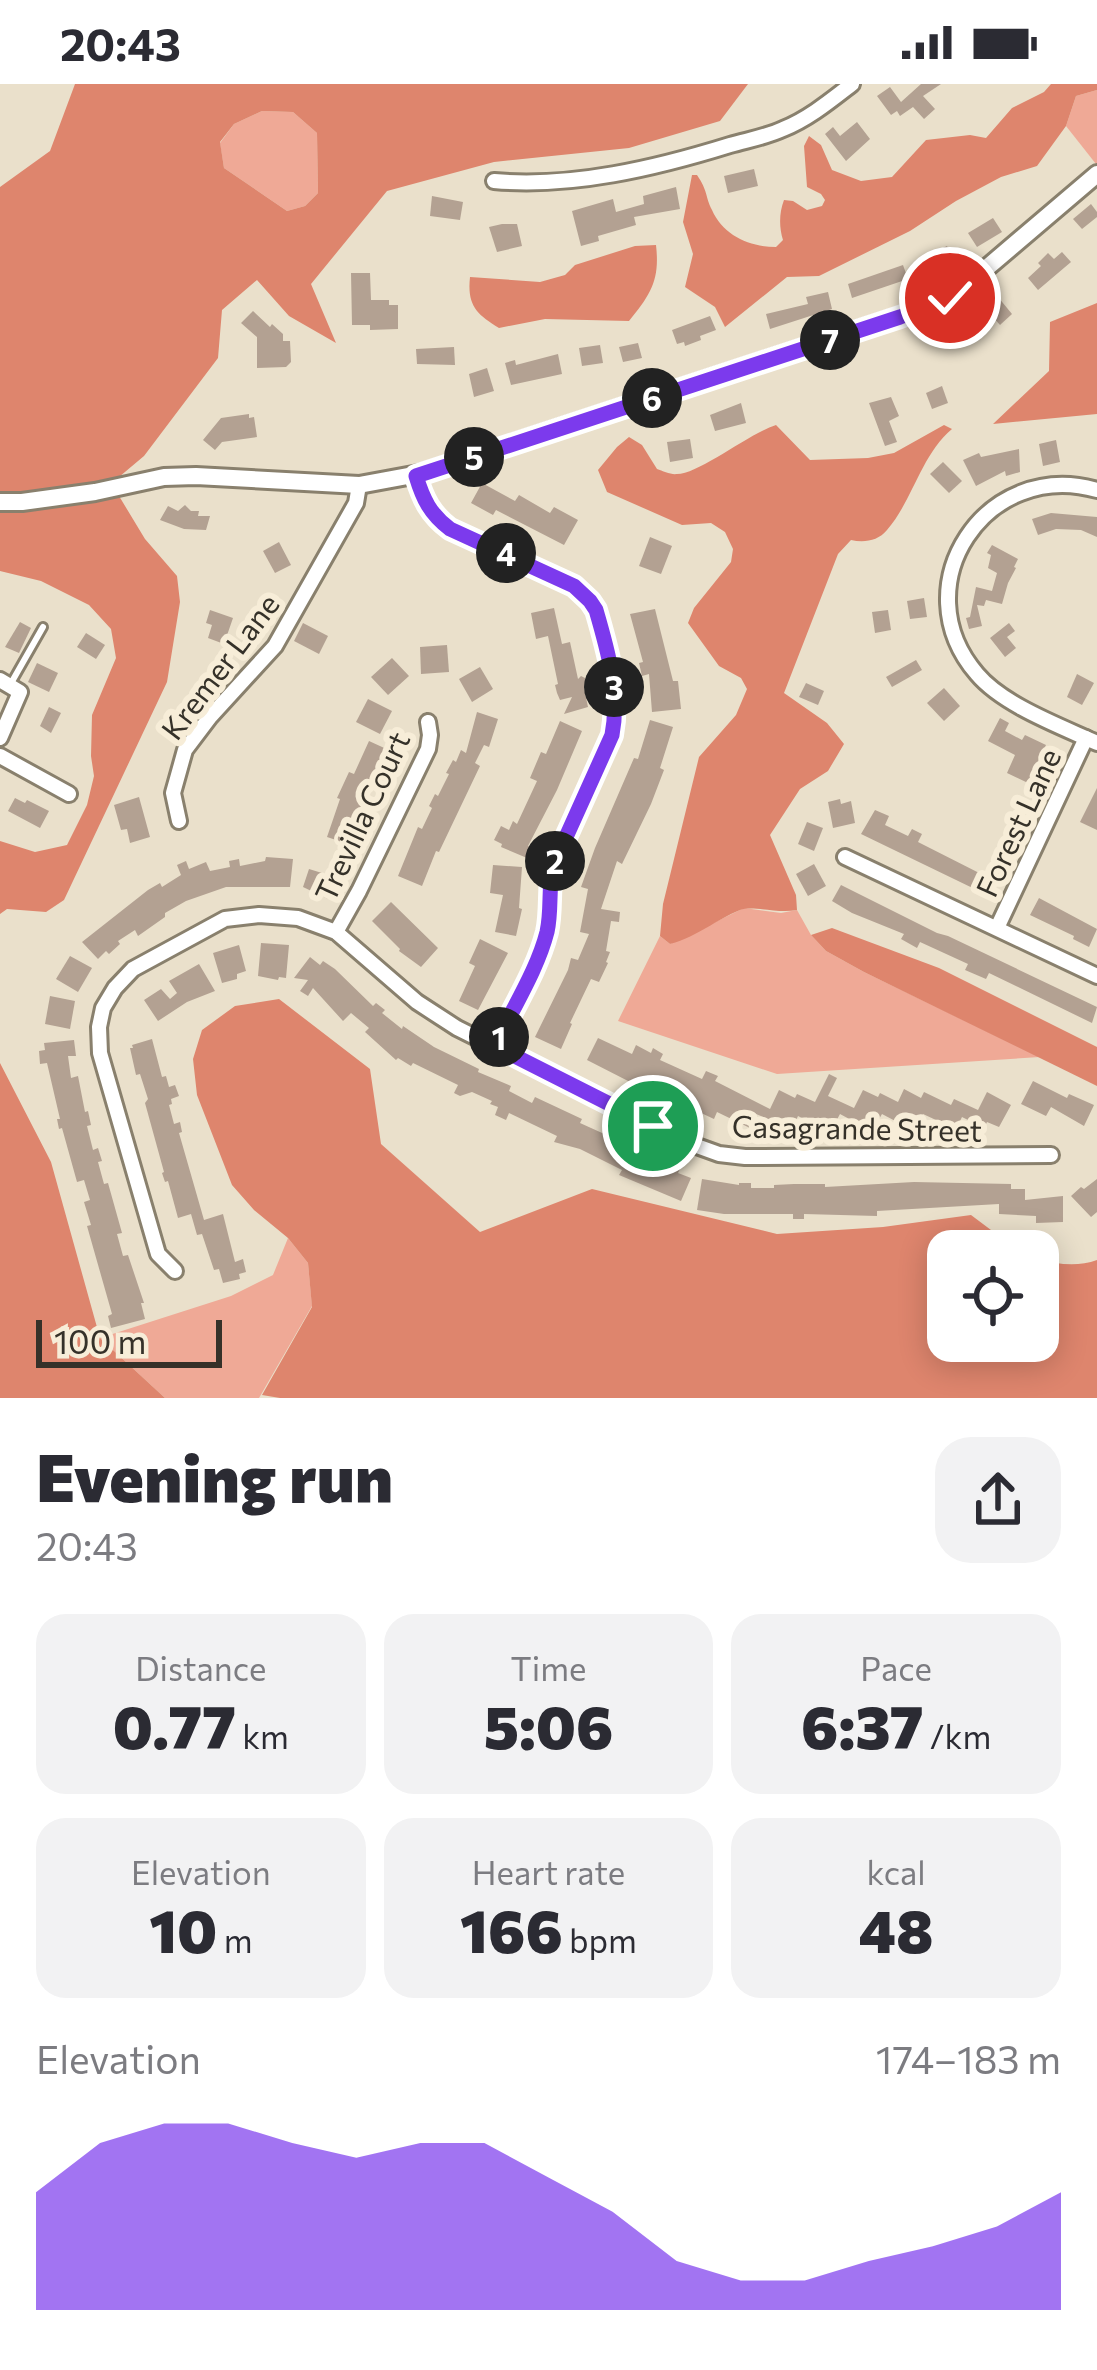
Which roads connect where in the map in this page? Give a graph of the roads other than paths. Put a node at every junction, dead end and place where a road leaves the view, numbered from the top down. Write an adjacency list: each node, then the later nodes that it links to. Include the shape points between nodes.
1 (852, 84): 3 (street, via 785,128 673,163 556,181)
2 (1097, 174): 4 (street, via 944,302)
3 (494, 181)
4 (416, 476): 5 (street); 20 (street, via 429,509 450,529 574,586 590,601 615,694 612,735 553,866 543,946)
5 (359, 485): 7 (street, via 178,476); 15 (street, Kremer Lane, via 274,646 185,750 173,793)
6 (1097, 490): 12 (street, via 1065,484 1012,496 970,530 949,585 951,626 968,663 993,690)
7 (0, 502)
8 (44, 627): 9 (lane)
9 (5, 682): 11 (street, via 19,695)
10 (428, 722): 18 (street, Trevilla Court, via 428,749)
11 (0, 738)
12 (1092, 741): 17 (street, Forest Lane)
13 (0, 756): 14 (street)
14 (69, 794)
15 (179, 821)
16 (845, 857): 17 (street)
17 (997, 928): 19 (street)
18 (336, 932): 20 (street, Casagrande Street, via 417,1002); 22 (street, Casagrande Street, via 298,919 225,919 133,970 103,1008 100,1053 158,1254)
19 (1097, 976)
20 (495, 1046): 21 (street, Casagrande Street, via 719,1154)
21 (1052, 1155)
22 (176, 1271)

